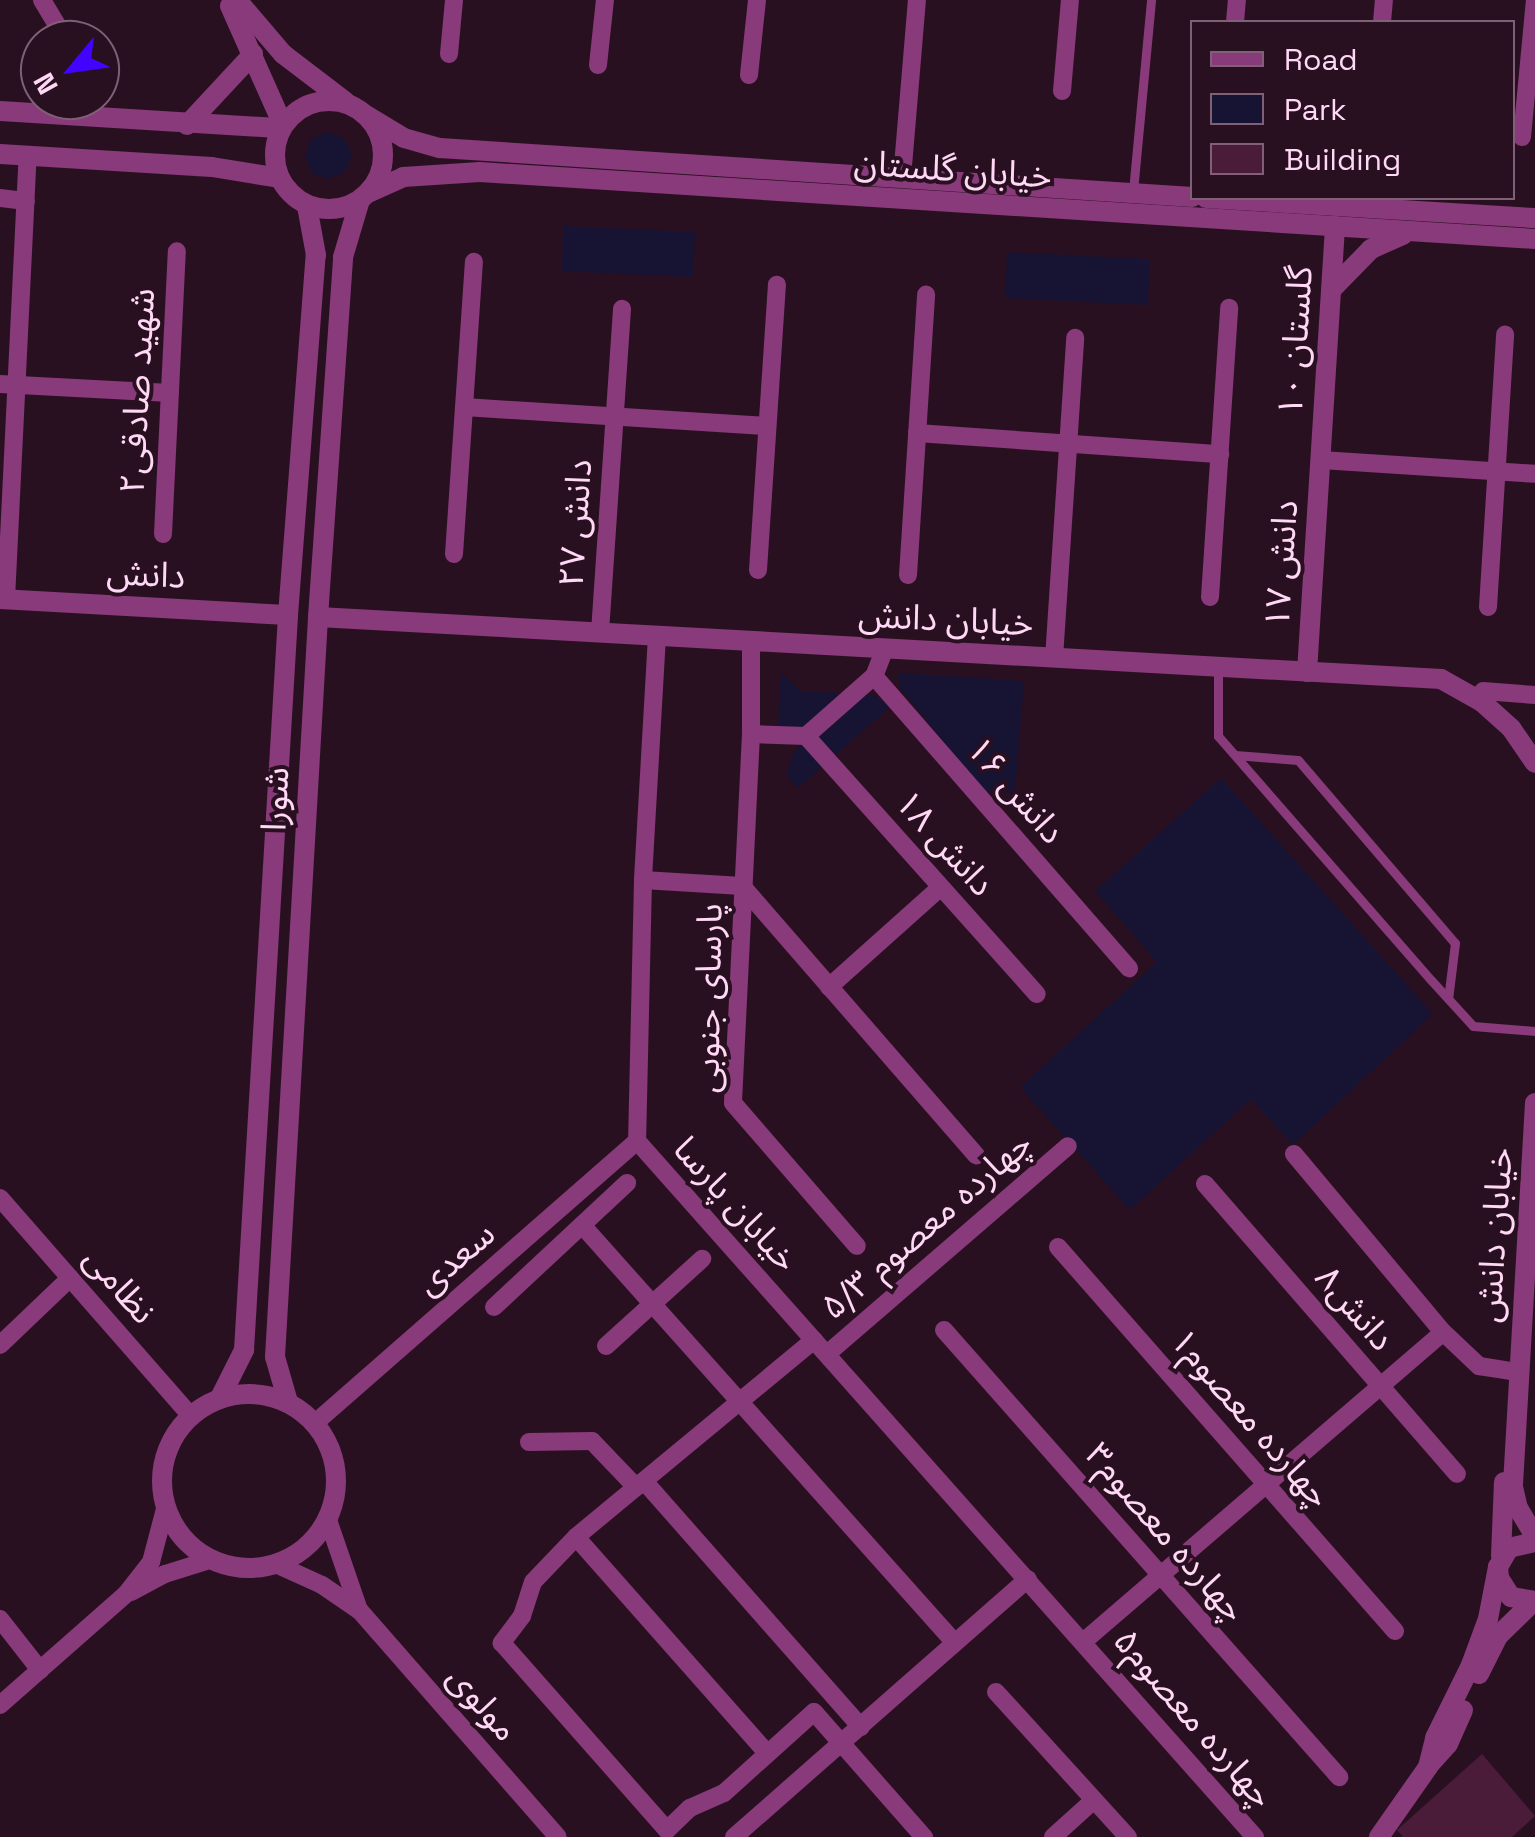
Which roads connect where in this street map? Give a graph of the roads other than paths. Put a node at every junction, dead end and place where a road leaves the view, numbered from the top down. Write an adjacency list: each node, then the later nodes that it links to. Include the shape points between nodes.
1 (226, 0): 10 (street)
2 (237, 0): 15 (street, خیابان گلستان, via 284,54)
3 (454, 0): 11 (street)
4 (604, 0): 12 (street)
5 (757, 0): 13 (street)
6 (917, 0): 25 (street)
7 (1070, 0): 14 (street)
8 (1152, 0): 26 (lane)
9 (1535, 0): 20 (street)
10 (252, 54): 17 (street); 19 (street)
11 (449, 54)
12 (598, 65)
13 (750, 75)
14 (1062, 91)
15 (357, 109): 19 (street, via 309,103); 25 (street, خیابان گلستان, via 404,138 440,148); 27 (street, via 378,132 384,153)
16 (120, 113): 17 (street)
17 (187, 125): 18 (street)
18 (214, 127): 19 (street); 23 (street, via 222,148)
19 (282, 127): 24 (street, via 274,157)
20 (1522, 137)
21 (0, 154): 22 (street)
22 (28, 156): 23 (street); 31 (street)
23 (212, 167): 24 (street)
24 (278, 178): 32 (street)
25 (902, 178): 26 (street, خیابان گلستان)
26 (1133, 193): 28 (street, خیابان گلستان)
27 (365, 196): 32 (street, via 325,210); 34 (street, خیابان گلستان, via 403,177 480,172); 65 (street, شورا, via 344,257)
28 (1190, 196)
29 (0, 198): 31 (street)
30 (1250, 200): 33 (street)
31 (26, 201): 46 (street)
32 (307, 206): 64 (street, شورا, via 316,255)
33 (1535, 218)
34 (1335, 226): 35 (street, خیابان گلستان); 40 (street, گلستان ۱۰)
35 (1423, 234): 36 (street, خیابان گلستان); 40 (street, via 1396,235 1371,249)
36 (1535, 239)
37 (177, 251): 47 (street, شهید صادقی۲)
38 (474, 262): 48 (street)
39 (777, 285): 50 (street)
40 (1331, 290): 54 (street, گلستان ۱۰)
41 (926, 295): 51 (street)
42 (622, 308): 49 (street, دانش ۲۷)
43 (1230, 308): 53 (street)
44 (1505, 335): 55 (street)
45 (1075, 338): 52 (street)
46 (8, 385): 47 (street); 62 (street)
47 (170, 393): 57 (street, شهید صادقی۲)
48 (464, 407): 49 (street); 58 (street)
49 (615, 418): 50 (street); 66 (street, دانش ۲۷)
50 (766, 426): 59 (street)
51 (917, 433): 52 (street); 60 (street)
52 (1068, 444): 53 (street); 70 (street)
53 (1220, 454): 61 (street)
54 (1320, 460): 55 (street); 72 (street, دانش ۱۷)
55 (1496, 471): 56 (street); 63 (street)
56 (1535, 474)
57 (163, 534)
58 (454, 554)
59 (758, 570)
60 (908, 575)
61 (1210, 597)
62 (3, 599): 64 (street, دانش)
63 (1488, 607)
64 (288, 615): 109 (street, شورا)
65 (318, 617): 66 (street, خیابان دانش); 110 (street, شورا)
66 (600, 632): 67 (street, خیابان دانش)
67 (657, 636): 68 (street, خیابان دانش); 80 (street, خیابان پارسا)
68 (751, 641): 69 (street, خیابان دانش); 76 (street, پارسای جنوبی)
69 (885, 648): 70 (street, خیابان دانش); 73 (street)
70 (1054, 658): 71 (street, خیابان دانش)
71 (1218, 666): 72 (street, خیابان دانش); 78 (lane, via 1218,736)
72 (1307, 672): 79 (street, خیابان دانش, via 1441,679 1482,702)
73 (874, 676): 77 (street); 83 (street, دانش ۱۶)
74 (1483, 691): 75 (street)
75 (1535, 695)
76 (751, 734): 77 (street); 81 (street, پارسای جنوبی)
77 (806, 736): 82 (street, دانش ۱۸)
78 (1234, 755): 86 (lane); 86 (lane, via 1298,760 1455,943)
79 (1535, 763)
80 (644, 880): 81 (street); 89 (street, خیابان پارسا)
81 (742, 886): 84 (street); 97 (street, پارسای جنوبی, via 733,1103)
82 (941, 886): 84 (street); 85 (street, دانش ۱۸)
83 (1129, 968)
84 (829, 986): 92 (street)
85 (1037, 994)
86 (1448, 1000): 87 (lane, via 1473,1026)
87 (1535, 1031)
88 (1535, 1103): 103 (street, خیابان دانش)
89 (637, 1141): 108 (street, خیابان پارسا); 117 (street, سعدی)
90 (1068, 1146): 108 (street, چهارده معصوم ۵/۳)
91 (1294, 1154): 105 (street)
92 (976, 1155)
93 (627, 1183): 96 (street)
94 (1205, 1184): 112 (street, دانش۸)
95 (0, 1198): 100 (street, نظامی)
96 (582, 1225): 101 (street); 102 (street)
97 (857, 1246)
98 (1058, 1248): 121 (street, چهارده معصوم۱)
99 (702, 1259): 101 (street)
100 (70, 1278): 106 (street); 116 (street, نظامی)
101 (652, 1303): 107 (street); 114 (street)
102 (494, 1307)
103 (1529, 1312): 111 (street, خیابان دانش)
104 (944, 1330): 129 (street, چهارده معصوم۳)
105 (1443, 1332): 111 (street, via 1480,1366); 112 (street)
106 (0, 1344)
107 (606, 1346)
108 (820, 1347): 114 (street, چهارده معصوم ۵/۳); 130 (street, خیابان پارسا)
109 (244, 1353): 110 (street, via 258,1360); 113 (street, شورا)
110 (275, 1357): 115 (street, شورا)
111 (1517, 1372): 125 (street, خیابان دانش, via 1513,1487); 127 (street, خیابان دانش, via 1508,1390)
112 (1380, 1386): 119 (street, دانش۸); 121 (street)
113 (220, 1398): 115 (street, via 254,1393); 116 (street)
114 (740, 1401): 120 (street, چهارده معصوم ۵/۳); 137 (street)
115 (288, 1402): 117 (street)
116 (190, 1414): 122 (street, via 170,1442 161,1475)
117 (315, 1423): 123 (street, via 332,1452 337,1487)
118 (530, 1442): 120 (street, via 592,1441)
119 (1457, 1474)
120 (640, 1484): 124 (street, چهارده معصوم ۵/۳); 141 (street)
121 (1266, 1484): 129 (street); 135 (street, چهارده معصوم۱)
122 (166, 1510): 126 (street, via 183,1539); 131 (street, via 152,1562)
123 (328, 1520): 128 (street, via 308,1547); 133 (street)
124 (576, 1536): 143 (street); 143 (street, چهارده معصوم ۵/۳, via 534,1582 522,1616 502,1643 527,1672 667,1830)
125 (1535, 1539): 127 (street, via 1518,1542)
126 (210, 1560): 128 (street, via 243,1569); 131 (street)
127 (1500, 1562): 132 (street, via 1503,1588); 144 (street, خیابان دانش, via 1488,1619)
128 (278, 1565): 133 (street)
129 (1160, 1575): 136 (street); 145 (street, چهارده معصوم۳)
130 (1028, 1579): 136 (street, خیابان پارسا); 137 (street)
131 (126, 1594): 138 (street)
132 (1534, 1601): 144 (street, via 1498,1636 1448,1744)
133 (359, 1611): 147 (street, مولوی)
134 (0, 1618): 138 (street)
135 (1395, 1631)
136 (1084, 1642): 152 (street, چهارده معصوم۵)
137 (955, 1643): 141 (street)
138 (40, 1670): 140 (street)
139 (996, 1692): 146 (street)
140 (0, 1706)
141 (861, 1727): 142 (street)
142 (844, 1742): 143 (street, via 814,1712); 148 (street); 149 (street)
143 (767, 1753)
144 (1428, 1767): 153 (street)
145 (1340, 1777)
146 (1094, 1800): 150 (street); 151 (street)
147 (558, 1837)
148 (734, 1837)
149 (924, 1837)
150 (1053, 1837)
151 (1128, 1837)
152 (1255, 1837)
153 (1380, 1837)

